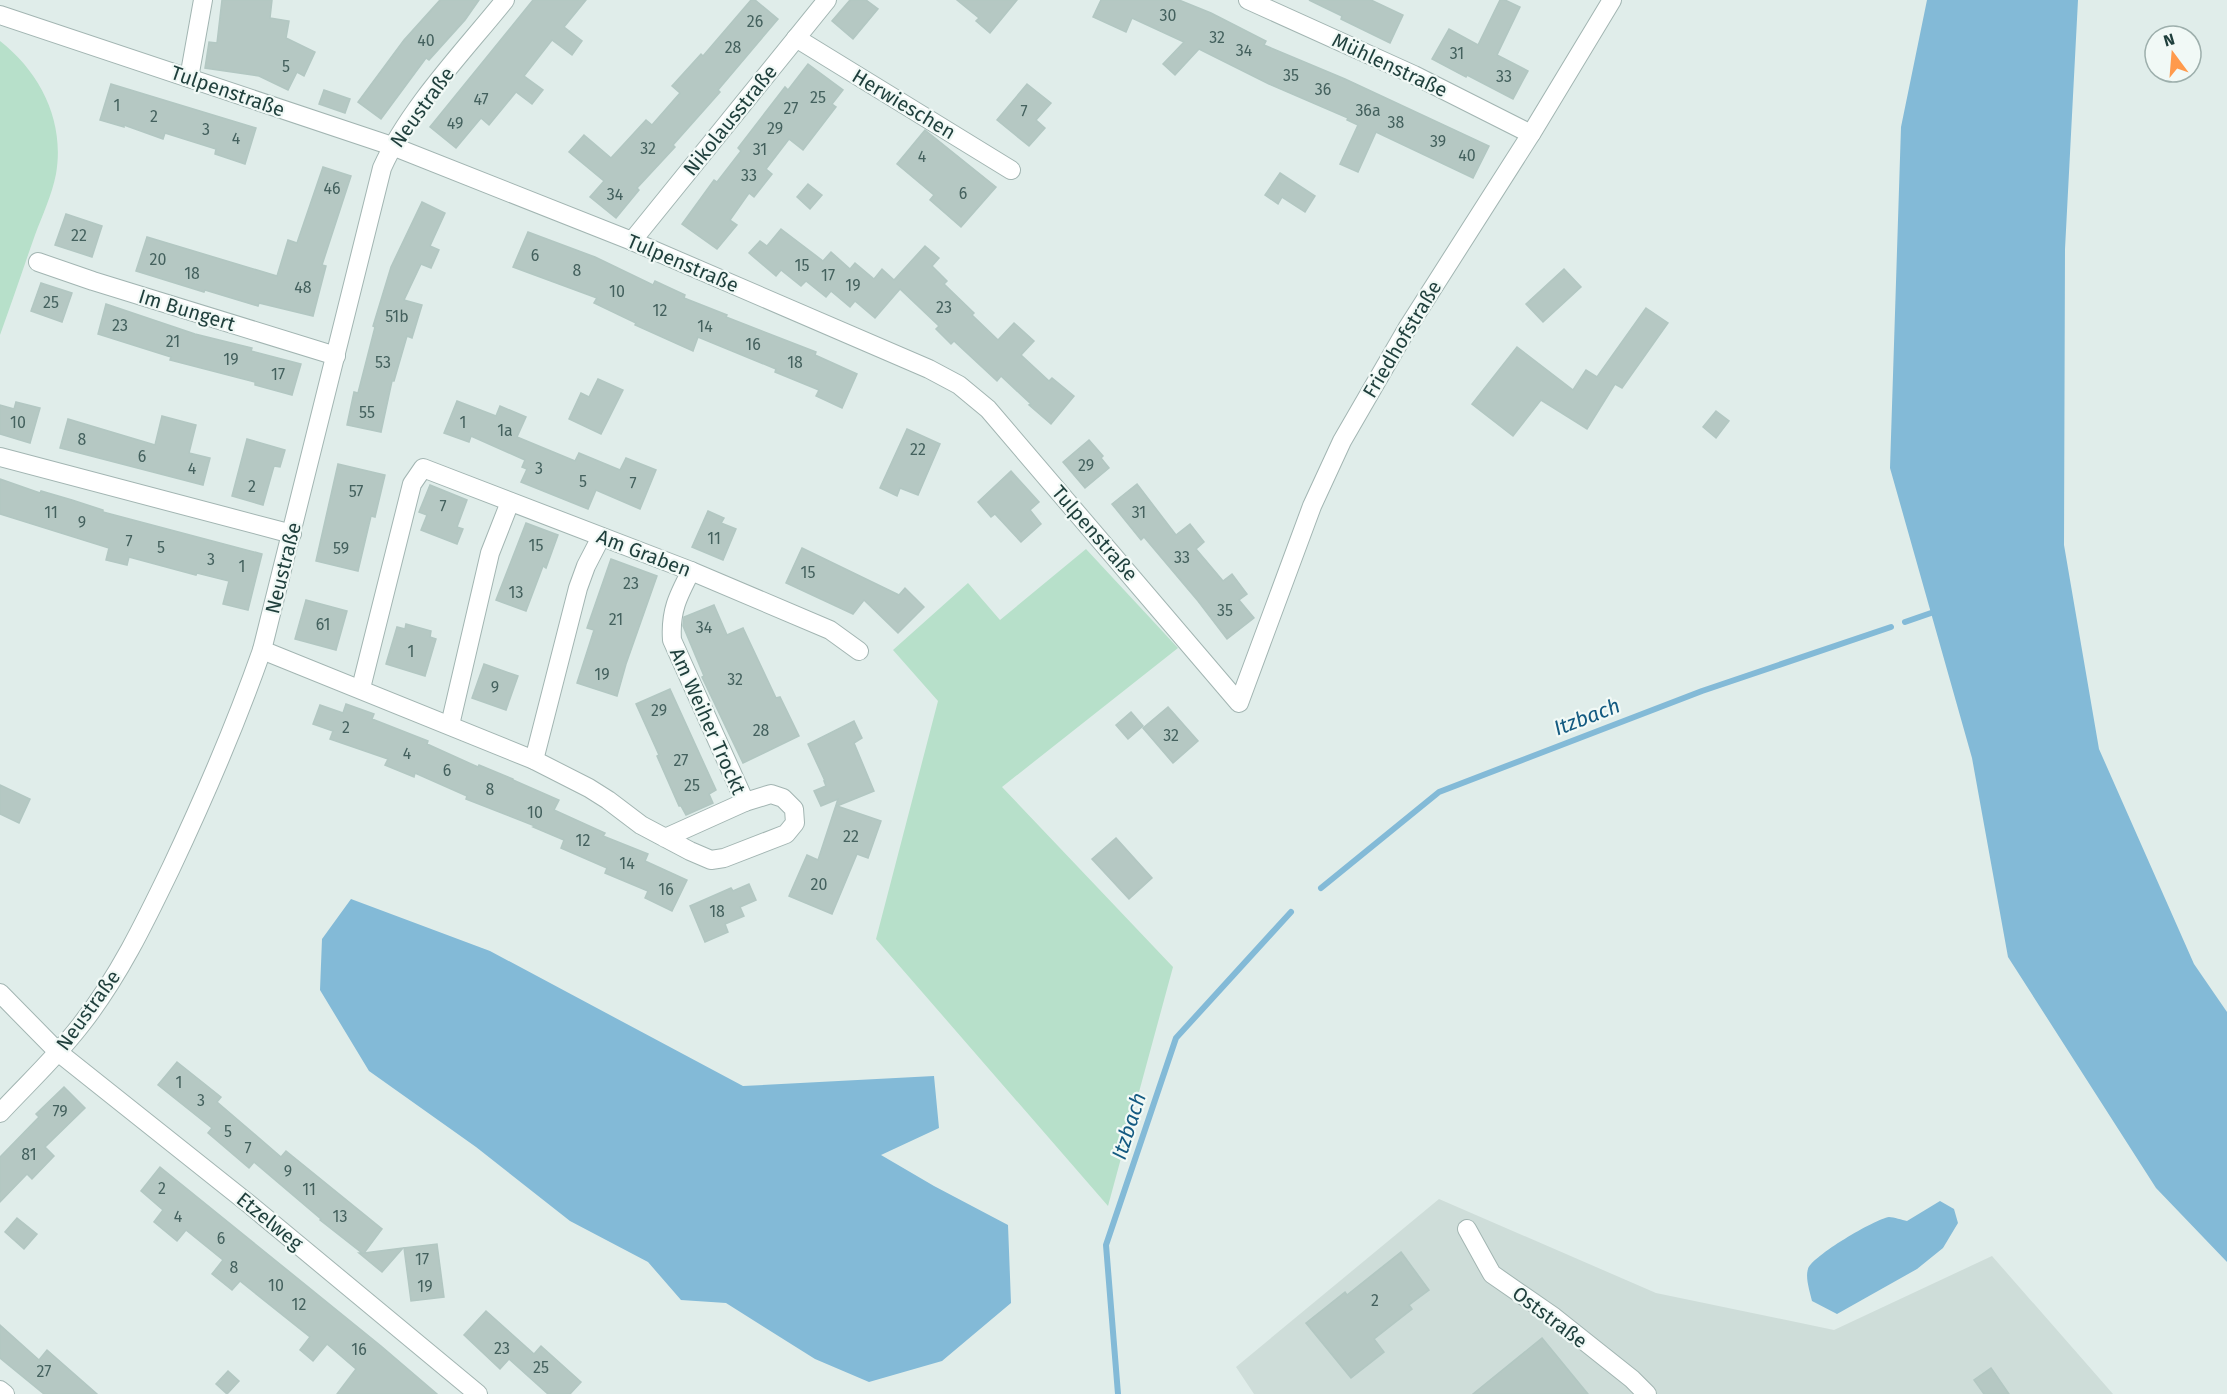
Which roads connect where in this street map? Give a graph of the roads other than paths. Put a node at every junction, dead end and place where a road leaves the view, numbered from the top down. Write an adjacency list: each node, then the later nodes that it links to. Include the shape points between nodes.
1 (203, 0): 8 (street)
2 (506, 0): 10 (street, Neustraße, via 408,120)
3 (827, 0): 7 (street, Nikolausstraße)
4 (1248, 0): 9 (street, Mühlenstraße, via 1414,75)
5 (1612, 0): 9 (street, Friedhofstraße)
6 (0, 15): 8 (street, Tulpenstraße)
7 (796, 38): 11 (street, Herwieschen); 12 (street, Nikolausstraße)
8 (189, 78): 10 (street, Tulpenstraße)
9 (1531, 134): 23 (street, Friedhofstraße, via 1408,327 1342,441 1312,506)
10 (392, 146): 12 (street, Tulpenstraße); 14 (street, Neustraße, via 382,168)
11 (1011, 170)
12 (633, 241): 23 (street, Tulpenstraße, via 959,385 988,409)
13 (38, 262): 14 (street, Im Bungert)
14 (336, 356): 17 (street, Neustraße)
15 (0, 457): 17 (street)
16 (510, 502): 18 (street, Am Graben); 22 (street, Am Graben, via 423,468 412,484); 24 (street, via 490,553)
17 (292, 534): 20 (street, Neustraße)
18 (601, 537): 19 (street, Am Graben); 25 (street, via 578,588)
19 (691, 571): 21 (street, Am Graben, via 830,630); 26 (street, Am Weiher Trockt, via 671,621 672,640)
20 (262, 650): 22 (street, Am Weiher Trockt); 29 (street, Neustraße, via 220,761 158,893 105,991)
21 (859, 651)
22 (361, 688): 24 (street, Am Weiher Trockt)
23 (1239, 703)
24 (450, 725): 25 (street, Am Weiher Trockt)
25 (534, 760): 27 (street, Am Weiher Trockt, via 590,788)
26 (745, 802): 27 (street, Am Weiher Trockt); 27 (street, Am Weiher Trockt, via 771,794 783,798 794,809 795,823 786,834 711,860)
27 (665, 838)
28 (0, 993): 29 (street, Etzelweg)
29 (58, 1052): 30 (street, Neustraße); 34 (street, Etzelweg)
30 (0, 1113)
31 (1467, 1229): 35 (street, Oststraße, via 1492,1274 1554,1317)
32 (0, 1391): 33 (street)
33 (5, 1394)
34 (478, 1394)
35 (1647, 1394)

